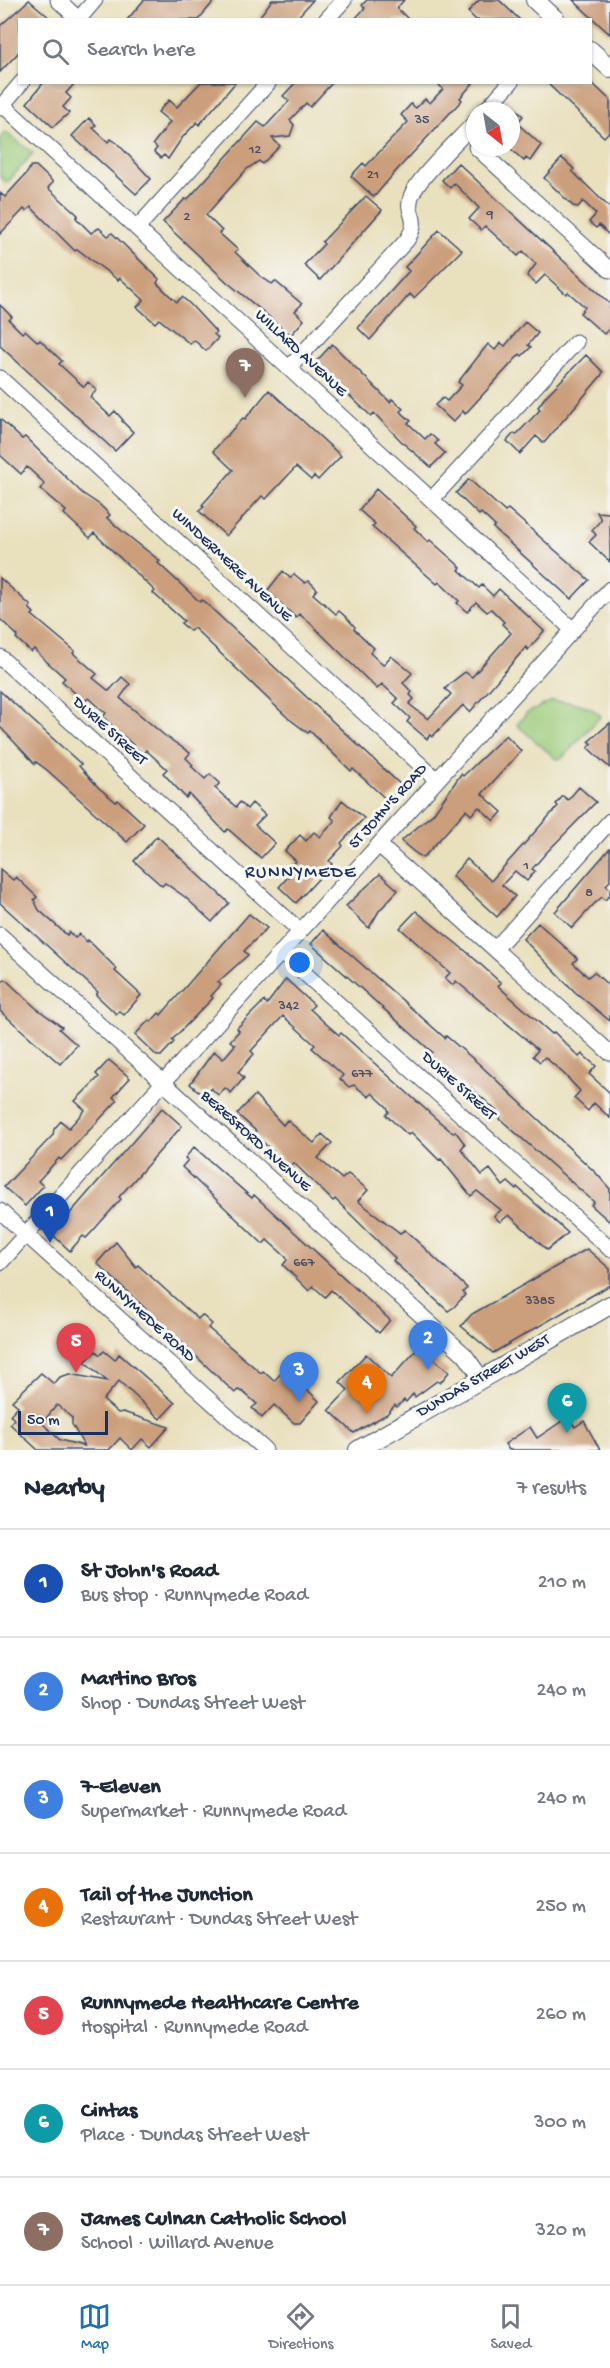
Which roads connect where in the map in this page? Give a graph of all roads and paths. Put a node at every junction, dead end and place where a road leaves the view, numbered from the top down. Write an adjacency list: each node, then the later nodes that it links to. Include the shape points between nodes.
1 (58, 0): 5 (street)
2 (95, 0): 6 (street)
3 (344, 0): 7 (street)
4 (535, 0): 8 (main road)
5 (77, 18)
6 (79, 18)
7 (328, 18)
8 (554, 18)
9 (592, 51): 10 (main road)
10 (610, 68)
11 (20, 84): 15 (street)
12 (267, 84): 18 (street)
13 (509, 84): 14 (street)
14 (493, 102)
15 (1, 106): 18 (street, WILLARD AVENUE)
16 (466, 148): 21 (street, via 414,189 410,209 414,228 407,240)
17 (486, 156): 19 (street)
18 (137, 228): 21 (street, WILLARD AVENUE)
19 (610, 270)
20 (576, 342): 23 (street)
21 (290, 368): 23 (street, WILLARD AVENUE)
22 (0, 378): 27 (street, WINDERMERE AVENUE)
23 (432, 499): 25 (street, WILLARD AVENUE)
24 (610, 589): 25 (street, ST JOHN'S ROAD)
25 (573, 630): 27 (street, ST JOHN'S ROAD)
26 (0, 657): 30 (street, DURIE STREET)
27 (437, 780): 29 (street, ST JOHN'S ROAD)
28 (610, 821): 32 (street)
29 (379, 844): 30 (street, ST JOHN'S ROAD); 32 (street)
30 (300, 932): 33 (street, ST JOHN'S ROAD)
31 (0, 934): 35 (street, BERESFORD AVENUE)
32 (496, 948): 34 (street)
33 (281, 952): 35 (street, ST JOHN'S ROAD); 38 (street, DURIE STREET)
34 (610, 1052)
35 (163, 1083): 37 (street, ST JOHN'S ROAD); 41 (street, BERESFORD AVENUE, via 465,1355)
36 (0, 1211): 37 (street, RUNNYMEDE ROAD)
37 (26, 1234): 39 (street, ST JOHN'S ROAD); 42 (street, RUNNYMEDE ROAD)
38 (610, 1249)
39 (0, 1263)
40 (610, 1305): 41 (main road, DUNDAS STREET WEST)
41 (483, 1379): 43 (main road, DUNDAS STREET WEST)
42 (265, 1450)
43 (358, 1450)

